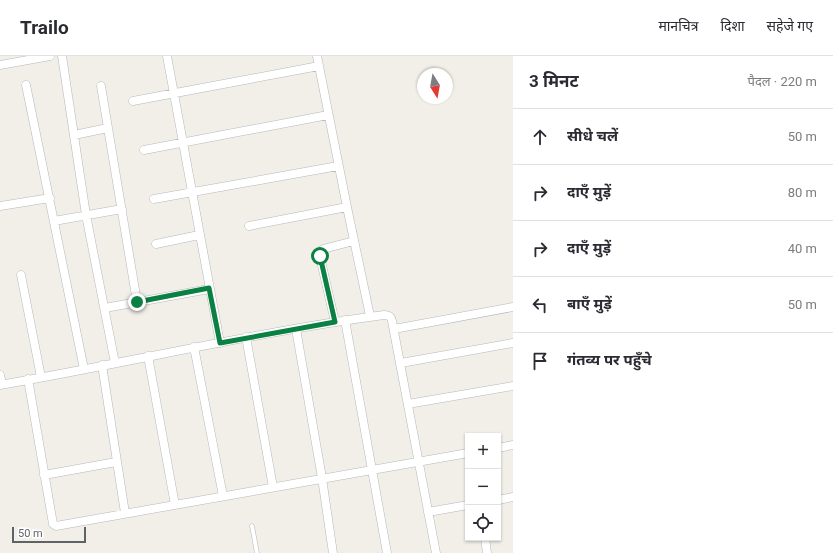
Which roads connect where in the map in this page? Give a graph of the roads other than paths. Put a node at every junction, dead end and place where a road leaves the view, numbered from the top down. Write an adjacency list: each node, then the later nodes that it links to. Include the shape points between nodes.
1 (50, 56): 5 (street)
2 (62, 56): 13 (street)
3 (167, 56): 9 (street)
4 (317, 56): 6 (street)
5 (0, 65)
6 (319, 66): 9 (street); 11 (street)
7 (26, 85): 18 (street)
8 (101, 86): 12 (street)
9 (174, 93): 10 (street); 14 (street)
10 (133, 101)
11 (328, 115): 14 (street); 16 (street)
12 (108, 128): 13 (street); 22 (street)
13 (74, 135): 23 (street)
14 (183, 143): 15 (street); 17 (street)
15 (144, 150)
16 (338, 166): 17 (street); 21 (street)
17 (191, 191): 19 (street); 26 (street)
18 (50, 198): 20 (street); 24 (street)
19 (154, 198)
20 (0, 206)
21 (347, 207): 25 (street); 27 (street)
22 (122, 209): 23 (street); 31 (street)
23 (86, 215): 24 (street); 33 (street)
24 (54, 221): 47 (street)
25 (249, 226)
26 (200, 235): 28 (street); 30 (street)
27 (354, 241): 34 (street); 36 (street, via 321,251)
28 (156, 244)
29 (21, 275): 49 (street)
30 (209, 288): 31 (street); 40 (street)
31 (137, 302): 33 (street)
32 (513, 307): 38 (street)
33 (105, 308): 44 (street)
34 (370, 316): 35 (street); 38 (street, via 389,315)
35 (345, 320): 36 (street); 59 (street)
36 (335, 322): 37 (street)
37 (296, 329): 39 (street); 61 (street)
38 (394, 329): 45 (street)
39 (246, 338): 40 (street); 62 (street)
40 (220, 343): 42 (street)
41 (513, 343): 45 (street)
42 (194, 347): 43 (street); 63 (street)
43 (148, 356): 44 (street); 66 (street)
44 (115, 363): 46 (street)
45 (401, 363): 53 (street)
46 (102, 365): 47 (street); 58 (street)
47 (84, 369): 49 (street)
48 (0, 375): 51 (street)
49 (41, 377): 50 (street)
50 (28, 379): 51 (street); 60 (street)
51 (1, 385)
52 (513, 386): 53 (street)
53 (408, 404): 57 (street)
54 (513, 446): 55 (street)
55 (501, 448)
56 (465, 453): 57 (street)
57 (418, 461): 59 (street); 68 (street)
58 (116, 462): 60 (street); 69 (street)
59 (372, 470): 61 (street); 74 (street)
60 (44, 475): 69 (street, via 54,526)
61 (322, 478): 62 (street); 73 (street)
62 (274, 487): 63 (street)
63 (223, 496): 66 (street)
64 (513, 497): 65 (street)
65 (501, 499)
66 (175, 505): 69 (street)
67 (465, 506): 68 (street)
68 (428, 512): 75 (street)
69 (125, 513)
70 (252, 526): 72 (lane)
71 (485, 541): 76 (street)
72 (257, 553)
73 (333, 553)
74 (387, 553)
75 (435, 553)
76 (487, 553)

